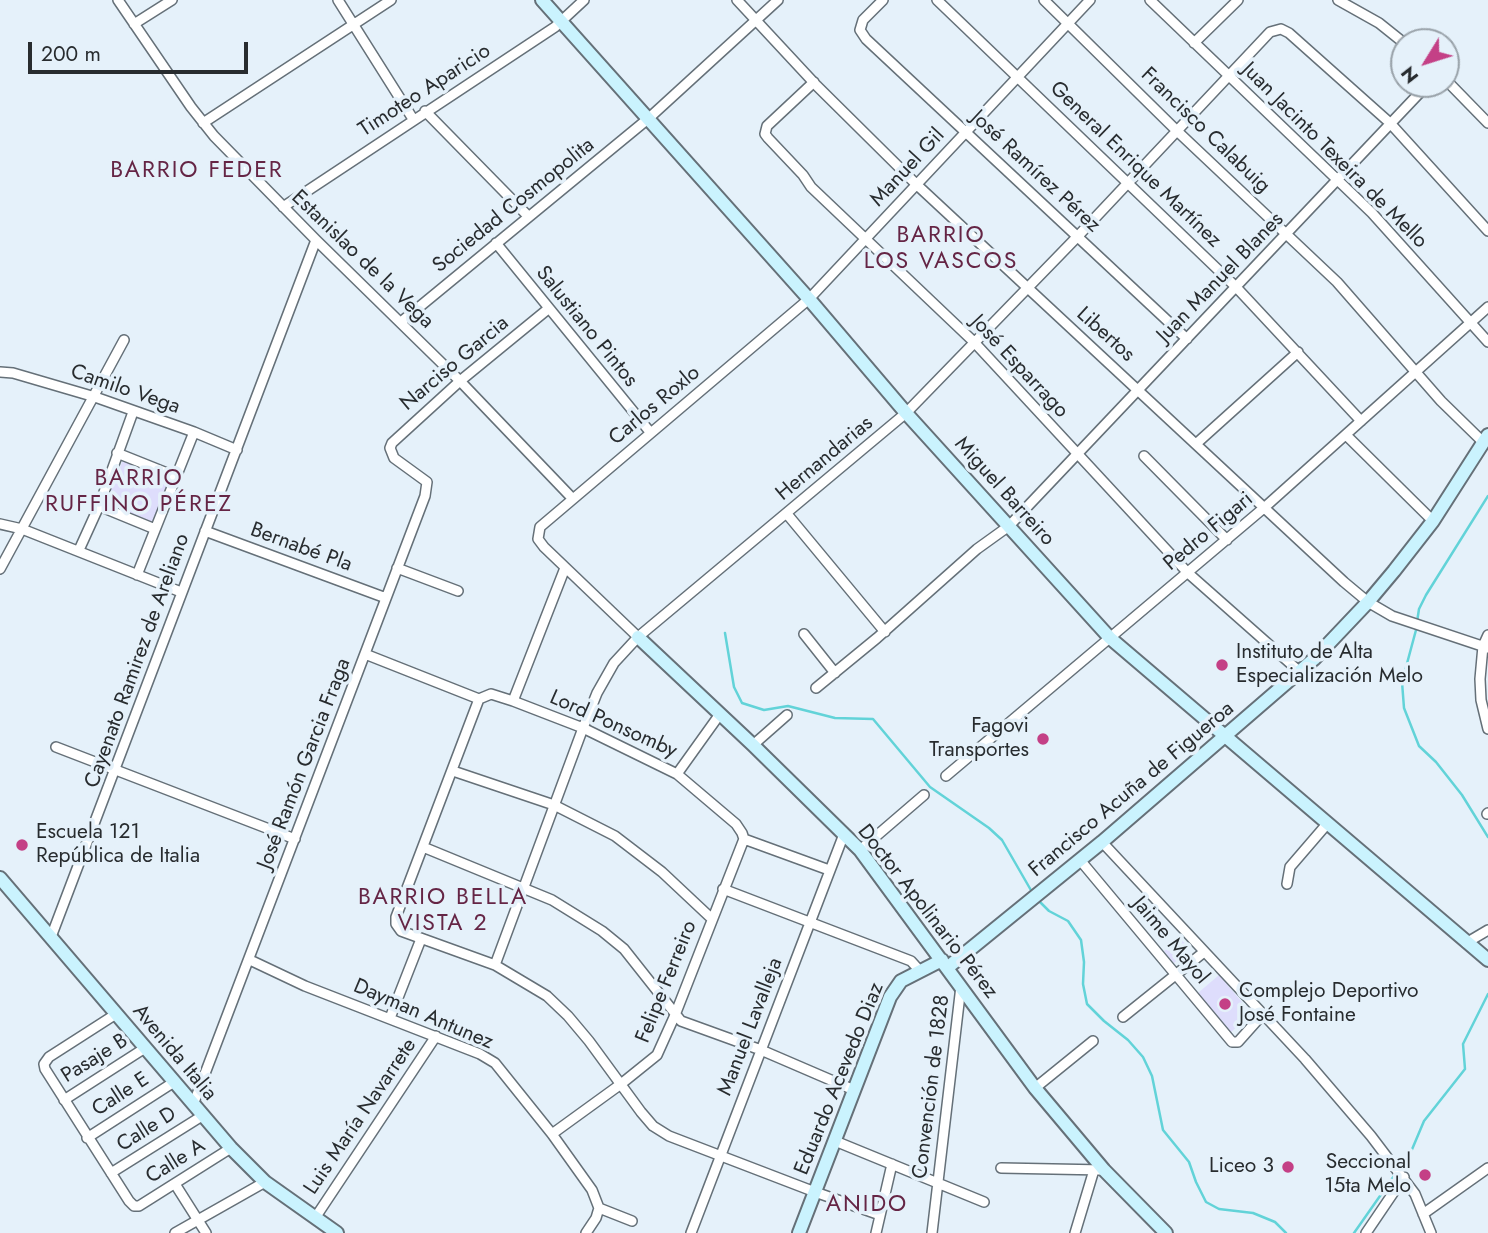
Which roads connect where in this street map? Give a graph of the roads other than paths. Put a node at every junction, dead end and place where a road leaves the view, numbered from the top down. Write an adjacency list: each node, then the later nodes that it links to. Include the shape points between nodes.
1 (118, 0): 20 (street, Estanislao de la Vega)
2 (172, 0): 20 (street)
3 (338, 0): 18 (street)
4 (391, 0): 18 (street)
5 (542, 0): 17 (street, Miguel Barreiro)
6 (584, 0): 17 (street, Timoteo Aparicio)
7 (737, 0): 16 (street, Libertos)
8 (778, 0): 16 (street, Sociedad Cosmopolita)
9 (883, 0): 35 (street, José Ramírez Pérez, via 863,20 860,30)
10 (937, 0): 24 (street, General Enrique Martínez)
11 (1044, 0): 19 (street, Francisco Calabuig)
12 (1090, 0): 19 (street, Manuel Gil)
13 (1150, 0): 22 (street, Juan Jacinto Texeira de Mello)
14 (1237, 0): 22 (street)
15 (1338, 0): 21 (street)
16 (756, 20): 25 (street, Libertos); 29 (street, Sociedad Cosmopolita)
17 (562, 21): 28 (street, Timoteo Aparicio); 29 (street, Miguel Barreiro)
18 (353, 23): 30 (street); 31 (street)
19 (1069, 23): 24 (street, Manuel Gil); 34 (street, Francisco Calabuig)
20 (134, 24): 31 (street, Estanislao de la Vega)
21 (1390, 32)
22 (1194, 43): 23 (street, Juan Jacinto Texeira de Mello)
23 (1227, 76): 32 (street, Hernandarias, via 1270,32 1281,29); 34 (street, Hernandarias); 36 (street, Juan Jacinto Texeira de Mello)
24 (1019, 77): 35 (street, Manuel Gil); 37 (street, General Enrique Martínez)
25 (814, 82): 38 (street, Libertos); 45 (street, José Esparrago, via 767,126 765,134 811,187)
26 (1460, 94): 33 (street)
27 (1414, 98): 32 (street, Juan Manuel Blanes)
28 (425, 111): 30 (street, Timoteo Aparicio); 40 (street)
29 (649, 118): 40 (street, Sociedad Cosmopolita); 49 (street, Miguel Barreiro)
30 (413, 119): 39 (street, Timoteo Aparicio)
31 (203, 123): 39 (street, Estanislao de la Vega)
32 (1390, 123): 36 (street, Juan Manuel Blanes); 41 (street)
33 (1488, 123)
34 (1176, 130): 37 (street, Hernandarias); 42 (street, Francisco Calabuig)
35 (966, 132): 38 (street, Manuel Gil); 43 (street, José Ramírez Pérez)
36 (1337, 181): 42 (street, Juan Manuel Blanes); 53 (street, Juan Jacinto Texeira de Mello, via 1373,213)
37 (1128, 182): 43 (street, Hernandarias); 47 (street, General Enrique Martínez)
38 (916, 184): 45 (street, Manuel Gil); 48 (street, Libertos)
39 (283, 207): 44 (street, Estanislao de la Vega)
40 (528, 216): 46 (street, Sociedad Cosmopolita)
41 (1488, 230)
42 (1287, 235): 47 (street, Juan Manuel Blanes); 60 (street, Francisco Calabuig, via 1337,282)
43 (1078, 236): 48 (street, Hernandarias); 54 (street, José Ramírez Pérez)
44 (316, 240): 52 (street, Estanislao de la Vega); 73 (street, Cayenato Ramirez de Areliano)
45 (867, 240): 49 (street, Manuel Gil); 56 (street, José Esparrago)
46 (496, 243): 51 (street, Salustiano Pintos); 52 (street, Sociedad Cosmopolita)
47 (1236, 287): 54 (street, Juan Manuel Blanes); 58 (street, General Enrique Martínez)
48 (1027, 288): 56 (street, Hernandarias); 62 (street, Libertos)
49 (809, 299): 65 (street, Miguel Barreiro); 68 (street, Carlos Roxlo)
50 (1488, 307): 53 (street, Pedro Figari)
51 (548, 309): 61 (street, Narciso Garcia); 68 (street, Salustiano Pintos)
52 (401, 322): 61 (street, Estanislao de la Vega)
53 (1470, 323): 57 (street, Juan Jacinto Texeira de Mello); 60 (street, Pedro Figari)
54 (1187, 339): 62 (street, Juan Manuel Blanes)
55 (124, 340): 63 (street)
56 (974, 342): 65 (street, Hernandarias); 75 (street, José Esparrago)
57 (1488, 342)
58 (1297, 352): 66 (street, General Enrique Martínez); 71 (street)
59 (0, 372): 63 (street, Camilo Vega)
60 (1415, 372): 66 (street, Pedro Figari); 70 (street, Francisco Calabuig)
61 (460, 381): 72 (street, Narciso Garcia, via 396,438); 78 (street, Estanislao de la Vega)
62 (1139, 390): 71 (street, Libertos); 75 (street, Juan Manuel Blanes)
63 (94, 397): 64 (street, Camilo Vega); 85 (street)
64 (133, 412): 67 (street, Camilo Vega); 74 (street)
65 (906, 413): 81 (street, Hernandarias); 84 (street, Miguel Barreiro)
66 (1361, 421): 69 (street, Pedro Figari)
67 (194, 432): 73 (street, Camilo Vega); 77 (street)
68 (650, 432): 78 (street, Carlos Roxlo)
69 (1346, 435): 80 (street, Pedro Figari); 82 (street)
70 (1486, 439): 82 (street, Francisco Acuña de Figueroa)
71 (1197, 443): 80 (street, Libertos)
72 (390, 449): 91 (street, José Ramón Garcia Fraga, via 394,458 423,478 428,487)
73 (237, 450): 87 (street, Cayenato Ramirez de Areliano)
74 (117, 453): 77 (street); 79 (street)
75 (1077, 455): 84 (street, Juan Manuel Blanes); 94 (street, José Esparrago)
76 (1144, 456): 88 (street)
77 (177, 477): 86 (street)
78 (572, 498): 89 (street, Carlos Roxlo, via 540,527 538,539)
79 (99, 506): 86 (street); 90 (street)
80 (1265, 507): 88 (street, Pedro Figari); 99 (street, Libertos)
81 (787, 514): 100 (street); 103 (street, Hernandarias)
82 (1433, 521): 99 (street, Francisco Acuña de Figueroa)
83 (0, 524): 85 (street)
84 (1009, 526): 100 (street, Juan Manuel Blanes, via 955,567); 104 (street, Miguel Barreiro)
85 (22, 529): 90 (street); 93 (street)
86 (155, 529): 95 (street)
87 (205, 531): 97 (street, Cayenato Ramirez de Areliano); 98 (street, Bernabé Pla)
88 (1227, 540): 94 (street, Pedro Figari)
89 (544, 547): 92 (street, Doctor Apolinario Pérez)
90 (79, 550): 95 (street)
91 (397, 568): 96 (street); 98 (street, José Ramón Garcia Fraga)
92 (565, 568): 103 (street, Doctor Apolinario Pérez); 111 (street)
93 (0, 569)
94 (1188, 573): 104 (street, Pedro Figari); 107 (street, José Esparrago)
95 (137, 575): 97 (street)
96 (458, 591)
97 (181, 592): 119 (street, Cayenato Ramirez de Areliano)
98 (386, 598): 106 (street, José Ramón Garcia Fraga)
99 (1368, 602): 105 (street, Libertos, via 1414,625); 107 (street, Francisco Acuña de Figueroa)
100 (885, 632): 108 (street, Juan Manuel Blanes)
101 (804, 634): 108 (street)
102 (1488, 635): 105 (street)
103 (638, 637): 112 (street, Doctor Apolinario Pérez); 114 (street, Hernandarias, via 605,676)
104 (1110, 638): 116 (street, Miguel Barreiro); 122 (street, Pedro Figari)
105 (1486, 647): 115 (street, via 1480,679)
106 (365, 654): 110 (street, Lord Ponsomby); 127 (street, José Ramón Garcia Fraga)
107 (1300, 672): 116 (street, Francisco Acuña de Figueroa)
108 (835, 673): 109 (street, Juan Manuel Blanes)
109 (816, 688)
110 (479, 699): 111 (street, Lord Ponsomby, via 491,694); 120 (street)
111 (513, 701): 114 (street, Lord Ponsomby)
112 (720, 715): 117 (street, Doctor Apolinario Pérez); 121 (street)
113 (787, 715): 117 (street)
114 (583, 728): 121 (street, Lord Ponsomby); 124 (street, Hernandarias)
115 (1488, 729)
116 (1225, 737): 125 (street, Miguel Barreiro); 129 (street, Francisco Acuña de Figueroa)
117 (753, 745): 126 (street, Doctor Apolinario Pérez)
118 (56, 747): 119 (street)
119 (116, 771): 127 (street); 141 (street, Cayenato Ramirez de Areliano)
120 (453, 771): 124 (street); 130 (street)
121 (677, 774): 128 (street, Lord Ponsomby, via 736,824)
122 (946, 776)
123 (924, 795): 131 (street)
124 (554, 805): 136 (street, Hernandarias); 138 (street, via 615,836)
125 (1327, 824): 135 (street, via 1290,867); 143 (street, Miguel Barreiro)
126 (844, 834): 131 (street, Doctor Apolinario Pérez); 133 (street, Manuel Lavalleja)
127 (295, 839): 146 (street, José Ramón Garcia Fraga)
128 (744, 839): 133 (street); 137 (street, Felipe Ferreiro)
129 (1102, 842): 132 (street, Francisco Acuña de Figueroa); 144 (street)
130 (423, 847): 136 (street); 142 (street, via 396,917 401,931)
131 (860, 850): 147 (street, Doctor Apolinario Pérez)
132 (1080, 860): 147 (street, Francisco Acuña de Figueroa); 150 (street, Jaime Mayol)
133 (829, 870): 139 (street, Manuel Lavalleja)
134 (0, 878): 141 (street, Avenida Italia)
135 (1287, 884)
136 (524, 887): 148 (street, Hernandarias); 154 (street, via 576,914 624,949)
137 (723, 889): 138 (street, Felipe Ferreiro); 139 (street)
138 (711, 918): 154 (street, Felipe Ferreiro)
139 (809, 922): 149 (street, via 911,961); 160 (street, Manuel Lavalleja)
140 (1488, 930): 143 (street)
141 (51, 937): 152 (street, Avenida Italia)
142 (421, 939): 148 (street); 156 (street, Luis María Navarrete)
143 (1466, 943): 145 (street, Miguel Barreiro)
144 (1204, 952): 150 (street); 153 (street)
145 (1488, 960)
146 (250, 961): 156 (street, Dayman Antunez); 166 (street, José Ramón Garcia Fraga)
147 (944, 964): 149 (street, Eduardo Acevedo Diaz); 151 (street, Doctor Apolinario Pérez)
148 (495, 965): 162 (street, via 547,996)
149 (920, 971): 164 (street, Eduardo Acevedo Diaz, via 896,986)
150 (1175, 975): 153 (street, Jaime Mayol, via 1232,1042); 155 (street)
151 (961, 986): 163 (street, Doctor Apolinario Pérez); 180 (street, Convención de 1828)
152 (116, 1014): 159 (street, Avenida Italia); 165 (street, via 46,1060 45,1069)
153 (1263, 1014): 178 (street)
154 (675, 1015): 160 (street); 162 (street, Felipe Ferreiro, via 657,1055)
155 (1123, 1017)
156 (390, 1018): 157 (street, Dayman Antunez)
157 (436, 1036): 168 (street, Dayman Antunez, via 495,1063); 187 (street, Luis María Navarrete)
158 (1093, 1041): 163 (street)
159 (145, 1048): 161 (street, Avenida Italia); 165 (street, Pasaje B)
160 (761, 1050): 164 (street); 172 (street, Manuel Lavalleja)
161 (174, 1082): 166 (street, Avenida Italia); 169 (street, Calle E)
162 (621, 1084): 168 (street, Felipe Ferreiro); 172 (street, via 653,1126)
163 (1035, 1088): 176 (street, Doctor Apolinario Pérez)
164 (854, 1090): 170 (street, Eduardo Acevedo Diaz)
165 (64, 1100): 169 (street)
166 (194, 1105): 167 (street, Avenida Italia)
167 (202, 1116): 171 (street, Avenida Italia); 177 (street, Calle D)
168 (552, 1134): 184 (street, Dayman Antunez, via 592,1190)
169 (87, 1138): 177 (street)
170 (835, 1141): 173 (street); 182 (street, Eduardo Acevedo Diaz)
171 (231, 1148): 179 (street, Avenida Italia); 181 (street, Calle A)
172 (721, 1156): 182 (street); 194 (street, Manuel Lavalleja)
173 (892, 1164): 180 (street); 185 (street)
174 (1001, 1168): 176 (street)
175 (1488, 1168): 186 (street)
176 (1099, 1170): 198 (street); 199 (street, Doctor Apolinario Pérez)
177 (111, 1173): 181 (street, Calle A, via 134,1206)
178 (1404, 1177): 186 (street); 200 (street)
179 (265, 1182): 187 (street, Avenida Italia); 188 (street)
180 (938, 1182): 183 (street); 197 (street, Convención de 1828)
181 (175, 1184): 188 (street)
182 (815, 1192): 185 (street); 195 (street, Eduardo Acevedo Diaz)
183 (984, 1202)
184 (599, 1208): 189 (street); 193 (street)
185 (880, 1214): 196 (street)
186 (1423, 1214): 201 (street)
187 (315, 1218): 192 (street, Avenida Italia)
188 (198, 1220): 190 (street); 191 (street)
189 (632, 1220)
190 (175, 1233)
191 (206, 1233)
192 (337, 1233)
193 (586, 1233)
194 (691, 1233)
195 (799, 1233)
196 (876, 1233)
197 (932, 1233)
198 (1075, 1233)
199 (1166, 1233)
200 (1366, 1233)
201 (1431, 1233)

